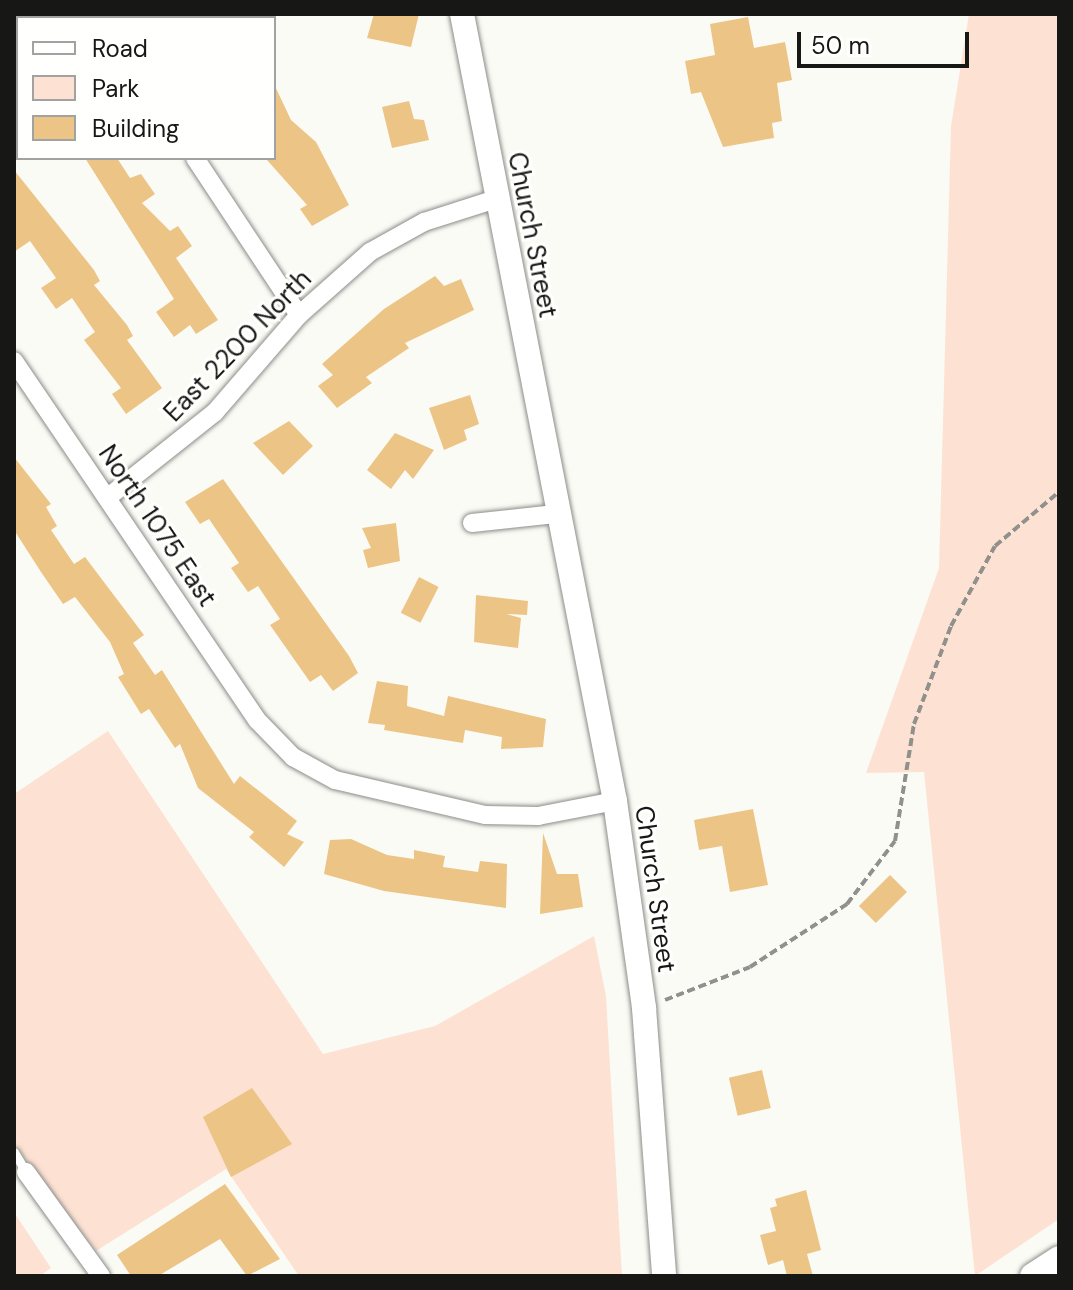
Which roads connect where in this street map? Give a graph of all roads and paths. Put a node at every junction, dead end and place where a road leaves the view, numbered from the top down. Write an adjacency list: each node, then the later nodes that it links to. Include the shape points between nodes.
1 (462, 14): 3 (street, Church Street)
2 (196, 160): 4 (street)
3 (496, 199): 4 (street, East 2200 North, via 424,222 370,252); 8 (street, Church Street)
4 (299, 315): 7 (street, East 2200 North, via 215,412)
5 (14, 361): 7 (street, North 1075 East)
6 (1059, 492): 11 (path, via 995,546 951,626 914,724 895,841 847,904 750,967)
7 (107, 498): 10 (street, North 1075 East, via 257,720 293,757 335,780 485,815 538,816)
8 (556, 514): 9 (street); 10 (street, Church Street)
9 (472, 523)
10 (615, 801): 11 (street, Church Street)
11 (644, 1008): 16 (street, Church Street)
12 (14, 1152): 13 (lane)
13 (26, 1172): 15 (street)
14 (1059, 1259): 17 (main road)
15 (101, 1276)
16 (664, 1276)
17 (1033, 1276)

